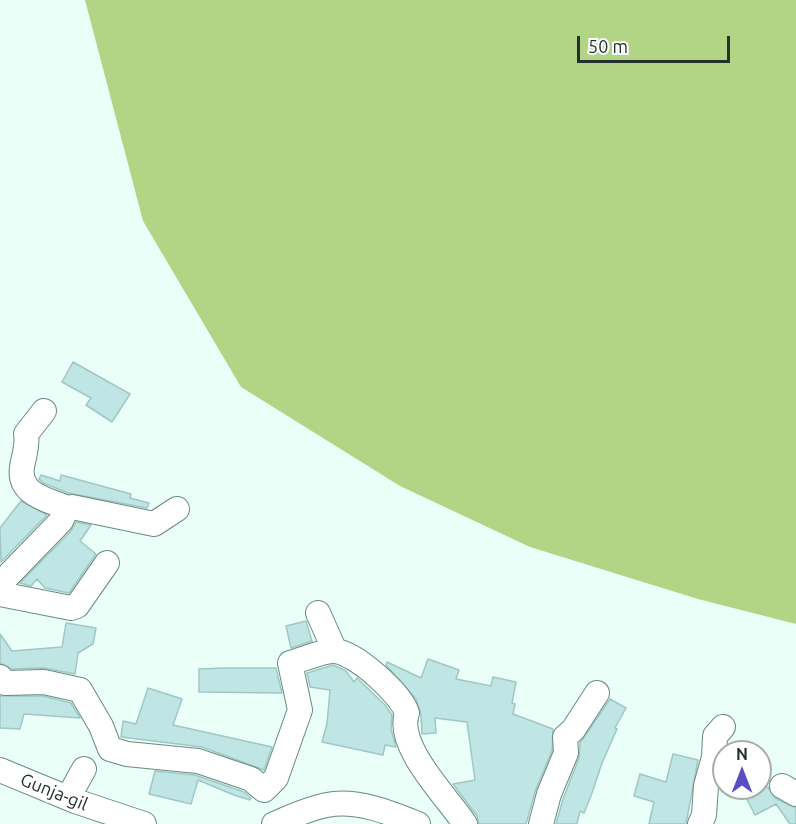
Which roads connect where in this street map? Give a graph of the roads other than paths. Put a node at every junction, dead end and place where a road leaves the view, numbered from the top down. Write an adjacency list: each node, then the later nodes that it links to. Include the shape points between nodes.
1 (44, 411): 2 (street, via 26,434 23,483 28,492)
2 (67, 508): 3 (street, via 154,524); 5 (street, via 61,521)
3 (177, 508)
4 (107, 563): 6 (street, via 77,606 71,608)
5 (0, 584)
6 (0, 594)
7 (318, 614): 8 (street)
8 (335, 651): 9 (street, via 290,663 300,710 276,778 264,790 251,779 198,761 118,752 106,744 101,726 80,690 45,682 5,683); 18 (street, via 359,662 399,696 407,713 406,731 418,758)
9 (0, 677)
10 (597, 693): 19 (street, via 565,737 566,753)
11 (723, 727): 20 (street, via 715,736)
12 (84, 769): 14 (street)
13 (0, 770): 14 (street, Gunja-gil)
14 (68, 798): 15 (street, Gunja-gil)
15 (144, 824)
16 (274, 824): 17 (street, via 336,804 379,810)
17 (418, 824)
18 (465, 824)
19 (541, 824)
20 (700, 824)

